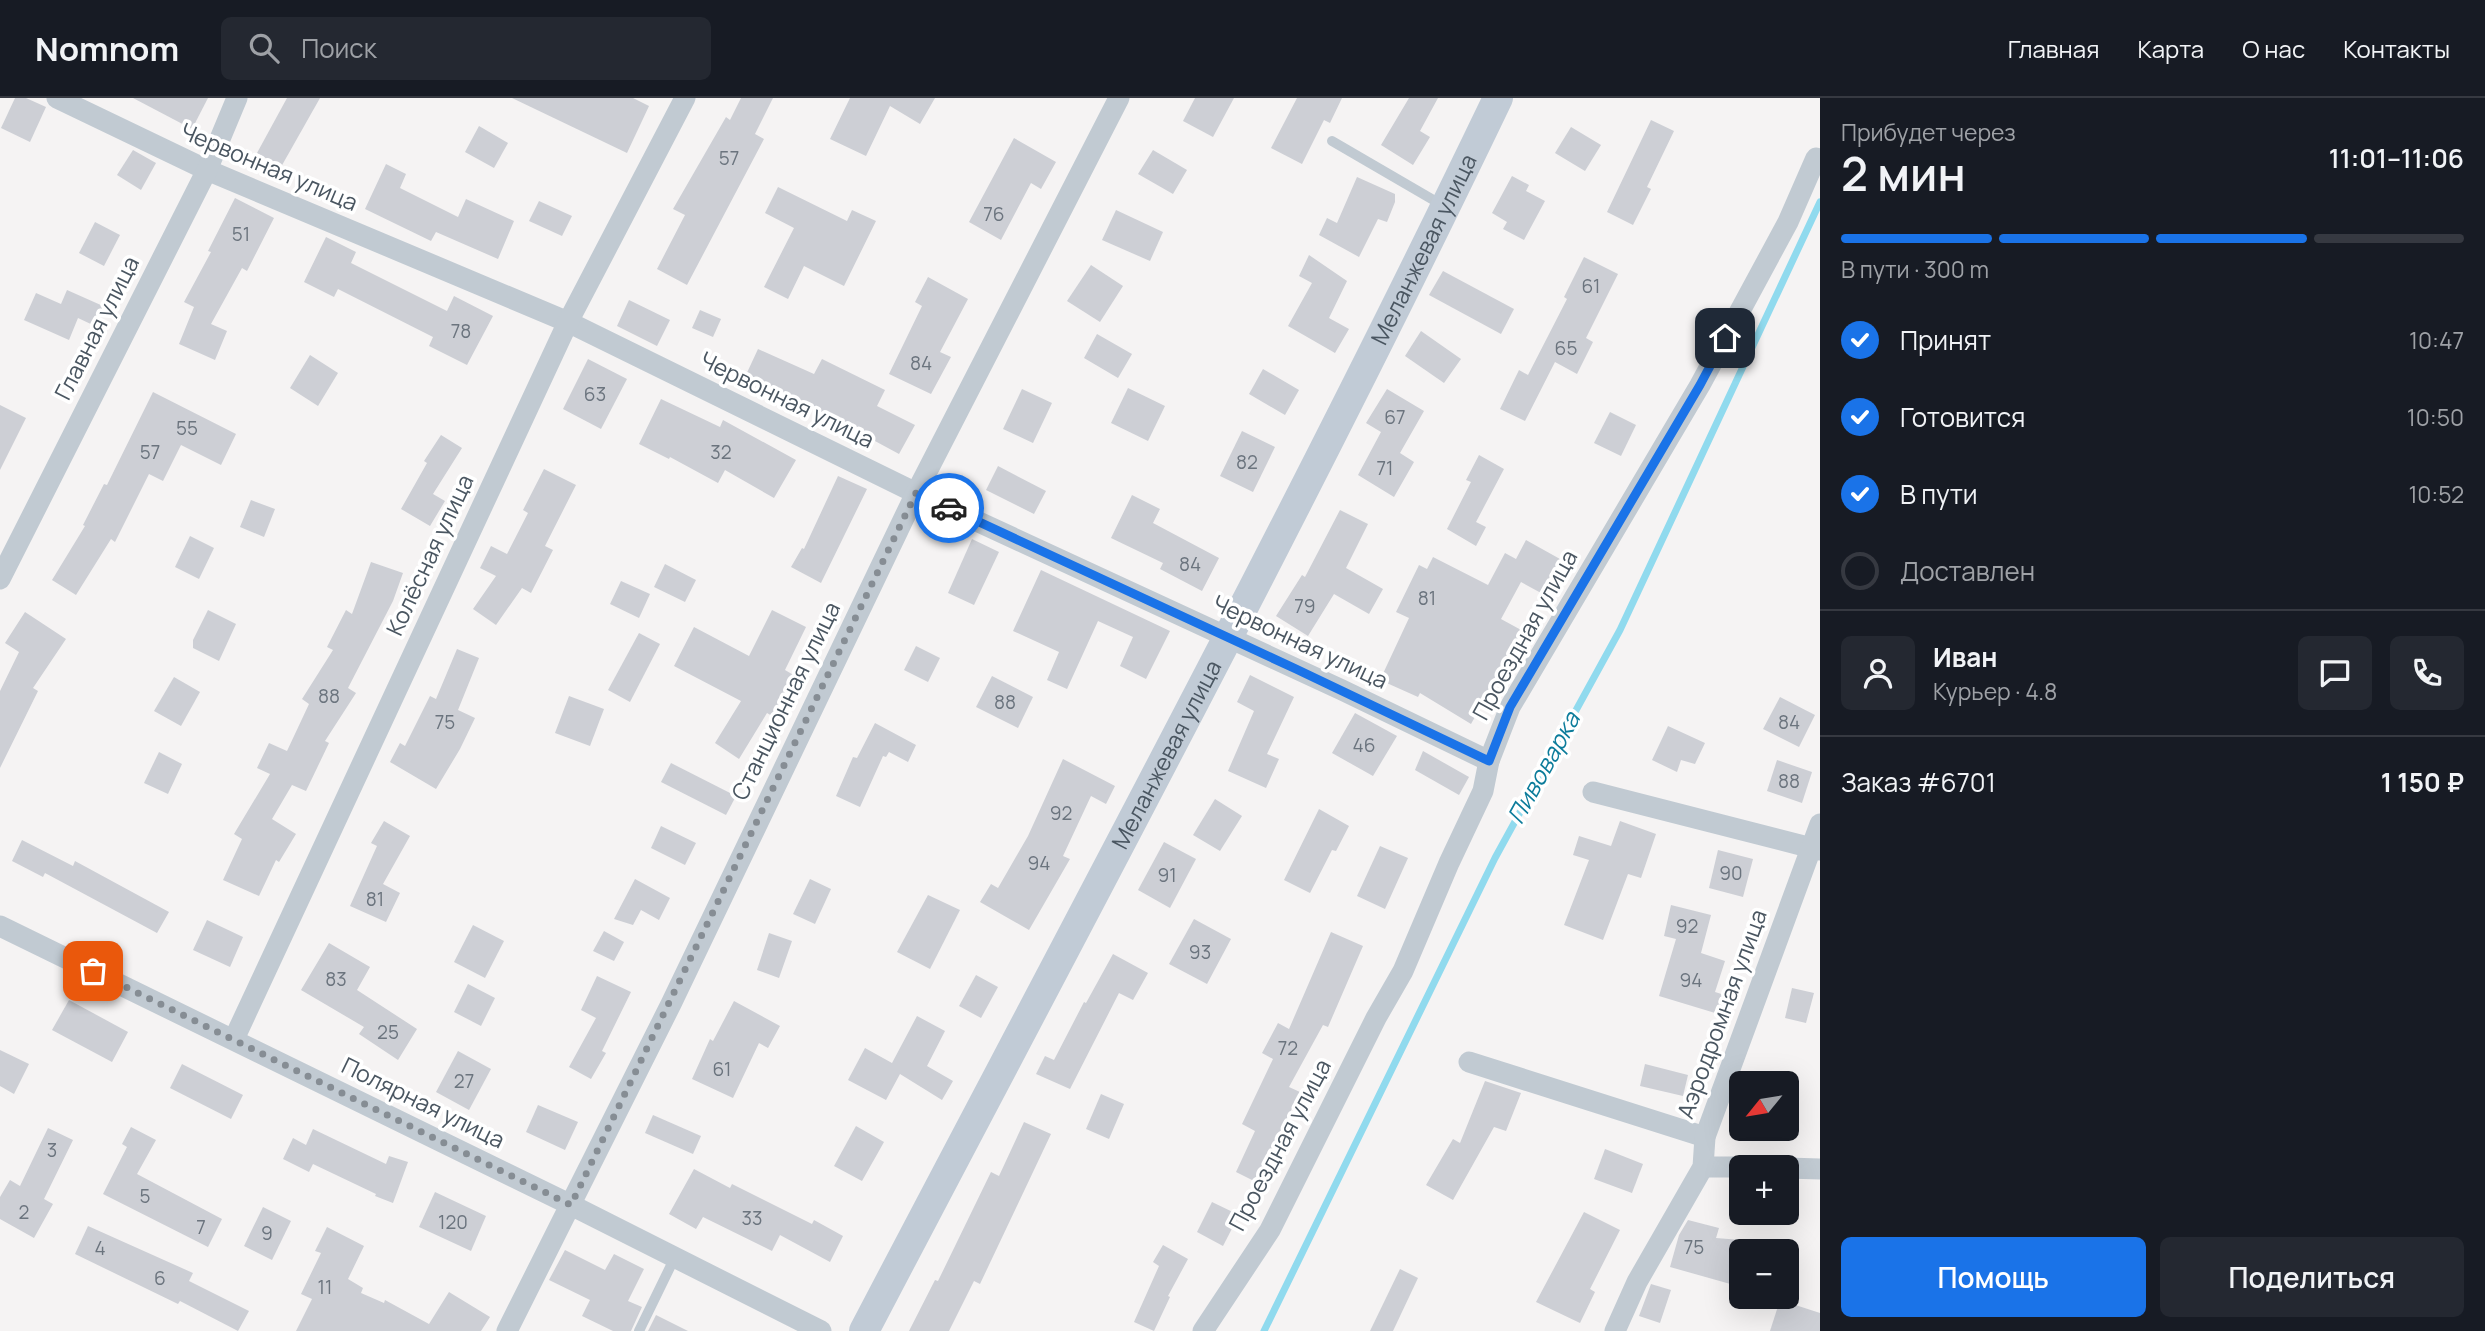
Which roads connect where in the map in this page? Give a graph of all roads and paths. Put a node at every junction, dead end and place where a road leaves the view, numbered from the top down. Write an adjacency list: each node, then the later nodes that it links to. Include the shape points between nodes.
1 (57, 98): 8 (street, Червонная улица)
2 (237, 98): 8 (street, Главная улица)
3 (685, 98): 10 (street, Колёсная улица)
4 (1118, 98): 11 (street, Станционная улица)
5 (1498, 98): 9 (street, Меланжевая улица)
6 (1332, 141): 9 (lane)
7 (1816, 158): 14 (street, Проездная улица, via 1700,385 1510,707)
8 (206, 170): 10 (street, Червонная улица); 12 (street, Главная улица)
9 (1446, 207): 13 (street, Меланжевая улица)
10 (568, 322): 11 (street, Червонная улица); 19 (street, Колёсная улица)
11 (916, 493): 13 (street, Червонная улица); 26 (street, Станционная улица)
12 (0, 579)
13 (1227, 636): 14 (street, Червонная улица); 31 (street, Меланжевая улица)
14 (1489, 761): 32 (street, Проездная улица, via 1483,791 1403,971 1269,1230)
15 (1593, 792): 17 (street)
16 (1820, 824): 17 (street, Аэродромная улица)
17 (1816, 849): 21 (street, Аэродромная улица)
18 (0, 926): 19 (street, Полярная улица)
19 (234, 1039): 26 (street, Полярная улица)
20 (1469, 1062): 21 (street)
21 (1705, 1137): 22 (street, Аэродромная улица)
22 (1703, 1167): 23 (street); 33 (street, Аэродромная улица, via 1637,1282)
23 (1729, 1167)
24 (1799, 1168): 25 (street)
25 (1820, 1169)
26 (571, 1205): 27 (street, Полярная улица); 28 (street, Станционная улица)
27 (675, 1257): 29 (lane); 30 (street, Полярная улица)
28 (507, 1331)
29 (639, 1331)
30 (821, 1331)
31 (864, 1331)
32 (1203, 1331)
33 (1615, 1331)

